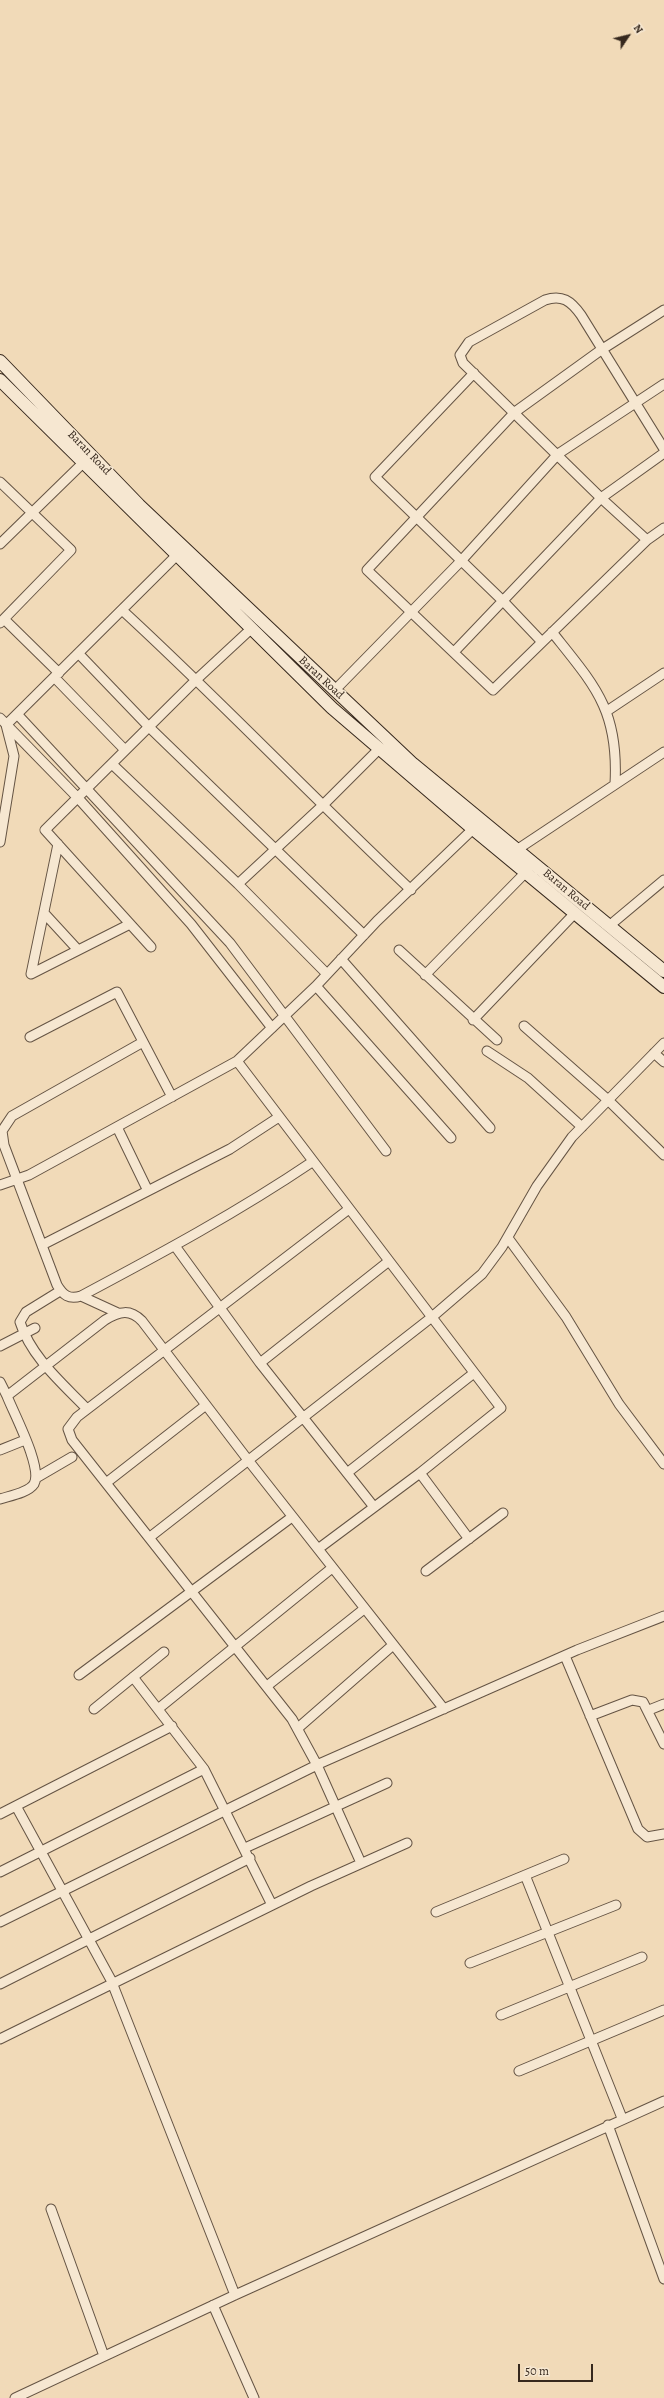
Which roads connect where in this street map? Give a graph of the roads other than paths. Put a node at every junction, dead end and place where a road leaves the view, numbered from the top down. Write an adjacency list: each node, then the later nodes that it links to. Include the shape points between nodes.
1 (664, 310): 2 (street)
2 (601, 350): 4 (street, via 575,306 566,299 556,296 469,342 460,355 463,362); 7 (street); 8 (street)
3 (0, 361): 20 (main road, Baran Road, via 139,505)
4 (474, 372): 8 (street); 16 (street, via 375,477)
5 (0, 380): 12 (main road, Baran Road)
6 (664, 384): 7 (street)
7 (634, 402): 9 (street); 11 (street)
8 (515, 412): 11 (street); 16 (street)
9 (664, 449)
10 (664, 453): 14 (street)
11 (558, 454): 14 (street); 21 (street)
12 (83, 463): 15 (street); 20 (main road, Baran Road)
13 (0, 482): 15 (street)
14 (601, 498): 18 (street); 22 (street)
15 (33, 513): 19 (street); 25 (street, via 70,550)
16 (417, 517): 21 (street); 24 (street, via 367,570)
17 (664, 528): 18 (street)
18 (647, 540): 27 (street)
19 (0, 544)
20 (180, 552): 23 (street); 26 (main road, Baran Road); 34 (main road, Baran Road)
21 (461, 560): 22 (street); 24 (street)
22 (504, 602): 28 (street); 29 (street)
23 (122, 610): 30 (street); 33 (street)
24 (412, 611): 29 (street); 34 (street)
25 (2, 621): 32 (street)
26 (252, 628): 33 (street); 39 (main road, Baran Road, via 332,708)
27 (552, 632): 28 (street); 35 (street, via 595,687)
28 (542, 642): 29 (street, via 493,690)
29 (454, 652)
30 (79, 654): 32 (street); 38 (street)
31 (664, 673): 35 (street)
32 (57, 675): 36 (street); 40 (street)
33 (197, 679): 38 (street); 46 (street)
34 (334, 691): 51 (main road, Baran Road, via 413,764)
35 (607, 711): 43 (street, via 616,752)
36 (17, 714): 37 (street); 44 (street)
37 (2, 724): 45 (street); 47 (street, via 14,756)
38 (149, 727): 40 (street); 52 (street)
39 (379, 749): 46 (street); 48 (main road, Baran Road)
40 (126, 750): 42 (street)
41 (664, 752): 43 (street)
42 (112, 764): 44 (street); 55 (street)
43 (615, 784): 51 (street)
44 (87, 789): 45 (street); 71 (street, via 230,943)
45 (78, 798): 50 (street, via 45,830); 74 (street, via 196,930)
46 (322, 806): 52 (street); 56 (street)
47 (3, 811): 49 (street)
48 (472, 829): 53 (main road, Baran Road); 56 (street)
49 (0, 842)
50 (58, 844): 57 (street); 59 (street)
51 (518, 849): 60 (main road, Baran Road)
52 (275, 850): 55 (street); 61 (street)
53 (526, 872): 58 (main road, Baran Road); 68 (street)
54 (664, 880): 60 (street)
55 (238, 884): 67 (street)
56 (411, 890): 61 (street)
57 (44, 913): 63 (street); 63 (street, via 30,974)
58 (574, 913): 70 (main road, Baran Road); 72 (street)
59 (130, 924): 62 (street); 63 (street)
60 (609, 926): 66 (main road, Baran Road)
61 (364, 935): 65 (street)
62 (151, 947)
63 (78, 950)
64 (399, 950): 68 (street)
65 (341, 959): 67 (street); 88 (street)
66 (664, 971)
67 (327, 974): 69 (street)
68 (425, 974): 72 (street)
69 (316, 986): 71 (street); 89 (street)
70 (664, 987)
71 (285, 1016): 74 (street); 90 (street)
72 (473, 1020): 76 (street)
73 (524, 1026): 84 (street)
74 (272, 1028): 81 (street)
75 (30, 1037): 77 (street, via 117,992)
76 (497, 1040)
77 (143, 1042): 83 (street); 93 (street, via 12,1116 3,1127 2,1136)
78 (664, 1043): 80 (street)
79 (487, 1051): 87 (street, via 528,1078)
80 (654, 1053): 82 (street); 84 (street)
81 (237, 1061): 83 (street); 85 (street)
82 (664, 1062)
83 (172, 1097): 86 (street)
84 (608, 1100): 87 (street); 91 (street)
85 (279, 1117): 92 (street); 95 (street, via 230,1149)
86 (117, 1127): 93 (street); 95 (street)
87 (582, 1127): 97 (street, via 563,1148)
88 (490, 1128)
89 (451, 1138)
90 (386, 1151)
91 (664, 1155)
92 (312, 1162): 96 (street); 99 (street)
93 (18, 1179): 94 (street); 98 (street)
94 (0, 1185)
95 (148, 1191): 98 (street)
96 (349, 1209): 100 (street); 103 (street)
97 (508, 1238): 105 (street, via 482,1274); 121 (street, via 566,1316 619,1404)
98 (42, 1245): 101 (street)
99 (175, 1246): 102 (street); 103 (street)
100 (389, 1261): 105 (street); 110 (street)
101 (60, 1291): 102 (street, via 68,1297); 107 (street, via 26,1312 20,1322)
102 (81, 1296): 104 (street)
103 (218, 1307): 109 (street); 110 (street)
104 (118, 1313): 109 (street, via 128,1312 137,1316); 111 (street)
105 (432, 1317): 112 (street); 116 (street)
106 (35, 1328): 107 (street)
107 (25, 1333): 108 (street); 111 (street)
108 (0, 1346)
109 (163, 1349): 114 (street); 115 (street)
110 (260, 1363): 116 (street)
111 (45, 1366): 113 (street); 115 (street)
112 (474, 1373): 122 (street); 123 (street, via 501,1408)
113 (3, 1390): 117 (street)
114 (206, 1406): 120 (street); 125 (street)
115 (87, 1409): 125 (street, via 70,1423 68,1432)
116 (303, 1415): 120 (street); 122 (street)
117 (25, 1440): 118 (street); 124 (street, via 36,1470)
118 (0, 1450)
119 (72, 1457): 124 (street)
120 (248, 1460): 129 (street); 130 (street)
121 (664, 1464)
122 (348, 1473): 127 (street)
123 (420, 1473): 127 (street); 131 (street)
124 (36, 1478): 126 (street, via 28,1489)
125 (106, 1483): 130 (street)
126 (0, 1499)
127 (374, 1507): 132 (street)
128 (503, 1513): 131 (street)
129 (292, 1517): 132 (street); 135 (street)
130 (150, 1537): 135 (street)
131 (469, 1539): 134 (street)
132 (318, 1549): 133 (street)
133 (332, 1568): 136 (street); 139 (street)
134 (426, 1571)
135 (193, 1592): 139 (street); 142 (street)
136 (364, 1608): 138 (street); 144 (street)
137 (664, 1616): 141 (street)
138 (393, 1645): 148 (street); 152 (street)
139 (236, 1646): 144 (street); 147 (street)
140 (164, 1652): 143 (street)
141 (565, 1656): 148 (street); 150 (street)
142 (79, 1675)
143 (133, 1677): 146 (street); 147 (street)
144 (267, 1686): 152 (street)
145 (664, 1704): 149 (street)
146 (94, 1709)
147 (158, 1709): 151 (street)
148 (444, 1709): 154 (street)
149 (649, 1710): 150 (street, via 643,1702 632,1700); 153 (street)
150 (590, 1716): 161 (street, via 638,1829 648,1837)
151 (172, 1726): 155 (street); 157 (street)
152 (298, 1728): 154 (street)
153 (664, 1744)
154 (317, 1765): 158 (street); 159 (street)
155 (204, 1769): 159 (street); 164 (street)
156 (387, 1783): 158 (street)
157 (16, 1806): 160 (street); 164 (street)
158 (335, 1807): 163 (street); 167 (street)
159 (226, 1810): 163 (street); 170 (street)
160 (0, 1814)
161 (664, 1834)
162 (407, 1843): 167 (street)
163 (245, 1848): 165 (street)
164 (41, 1852): 168 (street); 170 (street)
165 (250, 1858): 171 (street); 176 (street)
166 (564, 1860): 169 (street)
167 (361, 1863): 171 (street)
168 (0, 1872)
169 (525, 1875): 173 (street); 175 (street)
170 (62, 1892): 174 (street); 176 (street)
171 (272, 1905): 179 (street)
172 (616, 1905): 175 (street)
173 (436, 1912)
174 (0, 1922)
175 (548, 1933): 178 (street); 181 (street)
176 (88, 1938): 179 (street); 180 (street)
177 (642, 1957): 181 (street)
178 (470, 1963)
179 (113, 1983): 184 (street); 192 (street)
180 (0, 1984)
181 (570, 1987): 183 (street); 185 (street)
182 (664, 2010): 185 (street)
183 (501, 2015)
184 (0, 2039)
185 (591, 2041): 186 (street); 188 (street)
186 (519, 2071)
187 (664, 2101): 188 (street)
188 (622, 2118): 189 (street)
189 (608, 2124): 191 (street); 192 (street)
190 (51, 2209): 194 (street)
191 (664, 2279)
192 (235, 2295): 193 (street)
193 (213, 2305): 194 (street); 196 (street)
194 (104, 2356): 195 (street)
195 (15, 2398)
196 (254, 2398)

